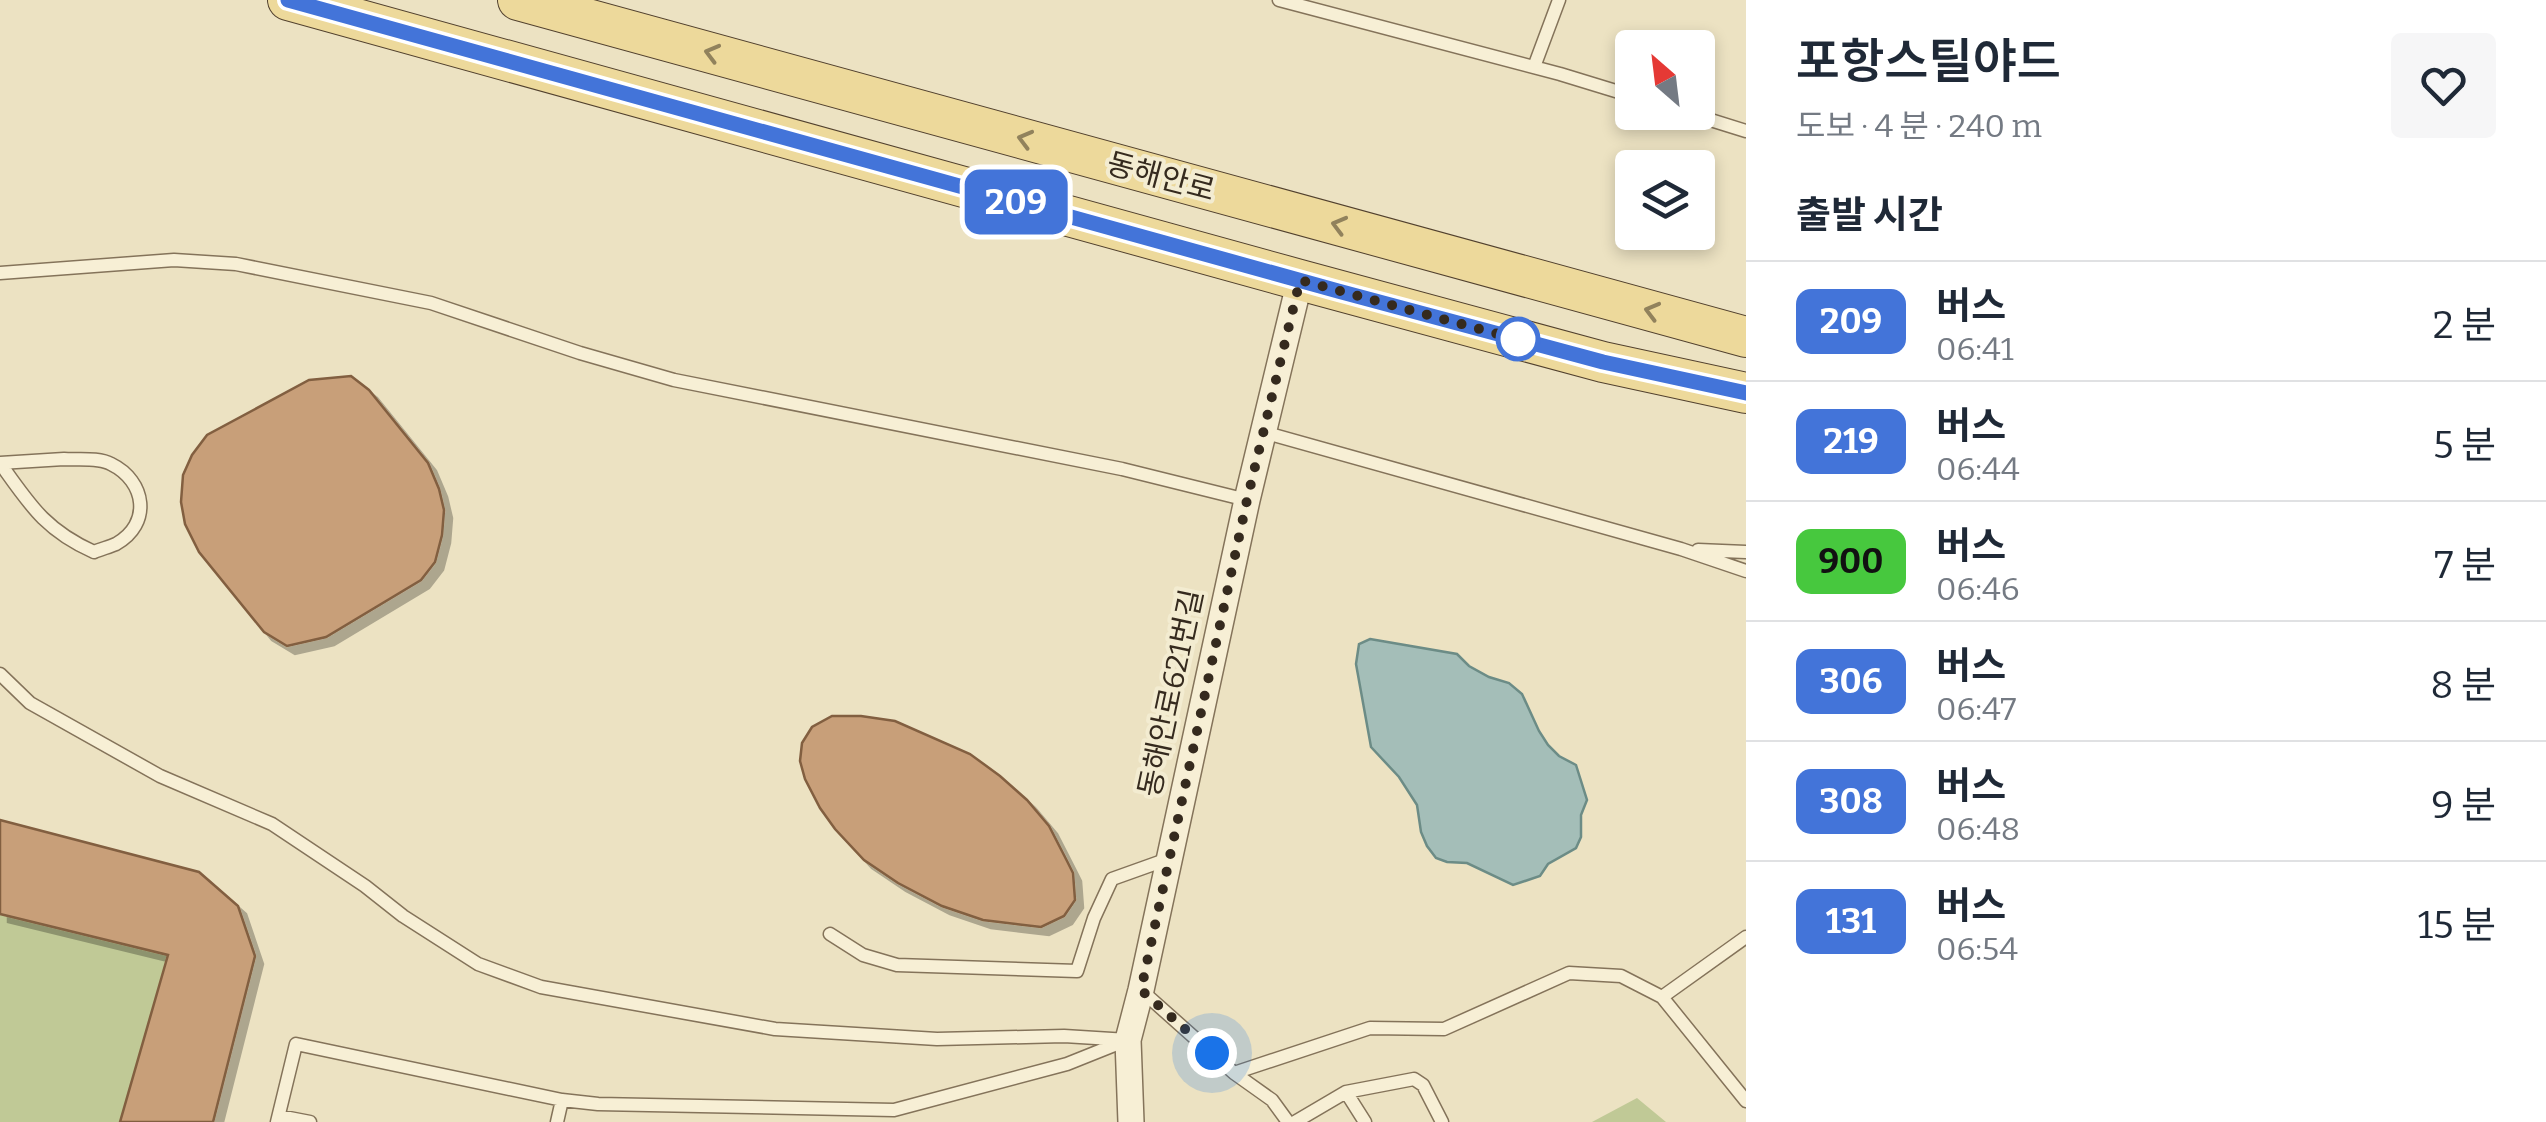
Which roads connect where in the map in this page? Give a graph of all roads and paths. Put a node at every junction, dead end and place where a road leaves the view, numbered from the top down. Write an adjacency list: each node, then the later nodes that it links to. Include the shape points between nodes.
1 (288, 0): 10 (main road, 동해안로)
2 (518, 0): 11 (main road, 동해안로, one-way to 2)
3 (1279, 0): 5 (lane)
4 (1559, 0): 5 (lane)
5 (1534, 68): 6 (lane)
6 (1615, 91)
7 (1715, 122): 8 (lane)
8 (1746, 132)
9 (0, 273): 15 (lane, via 174,260 236,264 431,303 674,380)
10 (1300, 280): 12 (main road, 동해안로); 13 (street, 동해안로621번길)
11 (1746, 337)
12 (1746, 394)
13 (1263, 432): 15 (street, 동해안로621번길); 16 (lane)
14 (0, 463): 14 (lane, via 47,525 94,552 118,543 137,524 142,499 130,477 108,462)
15 (1247, 500): 20 (street, 동해안로621번길)
16 (1681, 549): 17 (lane); 18 (lane)
17 (1746, 552)
18 (1746, 571)
19 (0, 674): 25 (lane, via 30,703 160,776 272,824 478,964 541,987 775,1028 936,1039)
20 (1168, 859): 21 (lane, via 1112,879 1078,971 897,966); 23 (street, 동해안로621번길)
21 (830, 934)
22 (1746, 937): 24 (lane)
23 (1141, 990): 25 (street, 동해안로621번길); 26 (lane)
24 (1662, 997): 26 (lane, via 1622,976 1568,973 1444,1029 1370,1028); 29 (lane)
25 (1128, 1040): 28 (lane, via 1067,1064 894,1110); 33 (street, 동해안로621번길)
26 (1234, 1073): 34 (lane)
27 (1346, 1092): 34 (lane); 35 (lane); 36 (lane, via 1414,1079)
28 (562, 1100): 30 (lane, via 296,1044); 32 (lane)
29 (1746, 1101)
30 (278, 1119): 31 (lane)
31 (310, 1122)
32 (556, 1122)
33 (1132, 1122)
34 (1292, 1122)
35 (1364, 1122)
36 (1442, 1122)

